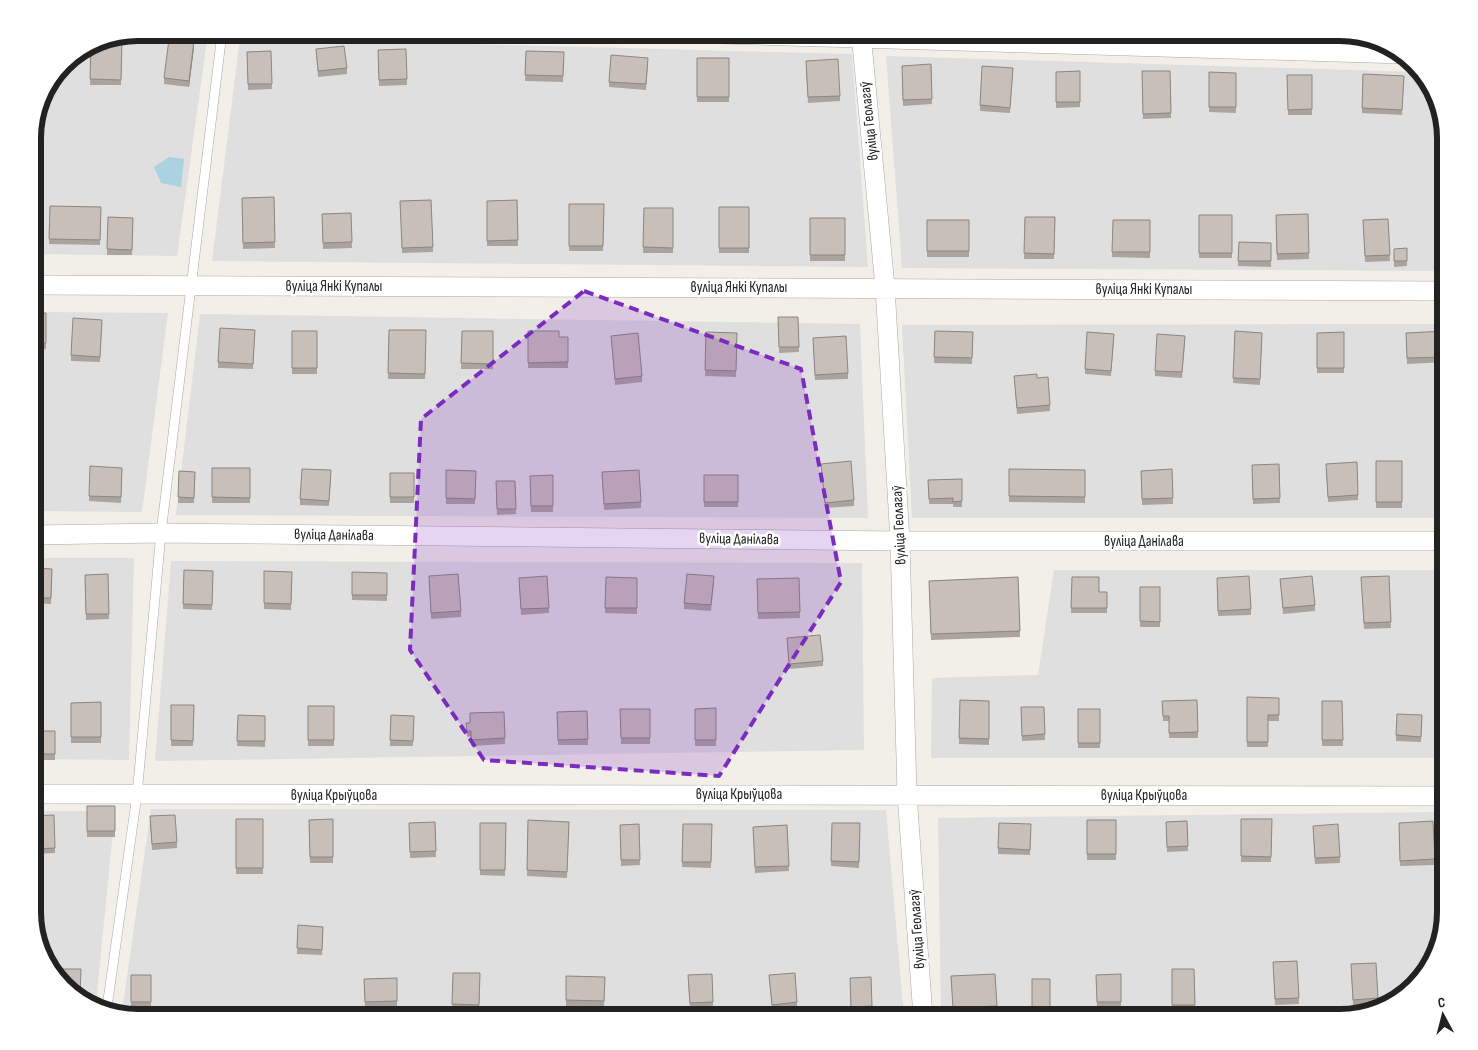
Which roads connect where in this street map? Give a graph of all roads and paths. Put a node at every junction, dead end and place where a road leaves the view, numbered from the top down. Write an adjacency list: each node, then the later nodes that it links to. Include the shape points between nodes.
1 (221, 41): 6 (lane)
2 (861, 41): 7 (street, вуліца Геолагаў)
3 (1012, 41): 4 (street)
4 (1387, 53)
5 (41, 285): 6 (street, вуліца Янкі Купалы)
6 (191, 286): 7 (street, вуліца Янкі Купалы); 9 (lane)
7 (885, 287): 8 (street, вуліца Янкі Купалы); 11 (street, вуліца Геолагаў)
8 (1437, 291)
9 (161, 534): 10 (street, вуліца Данілава); 11 (street, вуліца Данілава); 15 (lane)
10 (41, 535)
11 (900, 540): 12 (street, вуліца Данілава); 14 (street, вуліца Геолагаў)
12 (1437, 541)
13 (41, 794): 15 (street, вуліца Крыўцова)
14 (907, 794): 15 (street, вуліца Крыўцова); 16 (street, вуліца Крыўцова); 18 (street, вуліца Геолагаў)
15 (137, 795): 17 (lane)
16 (1437, 796)
17 (106, 1004)
18 (922, 1009)

